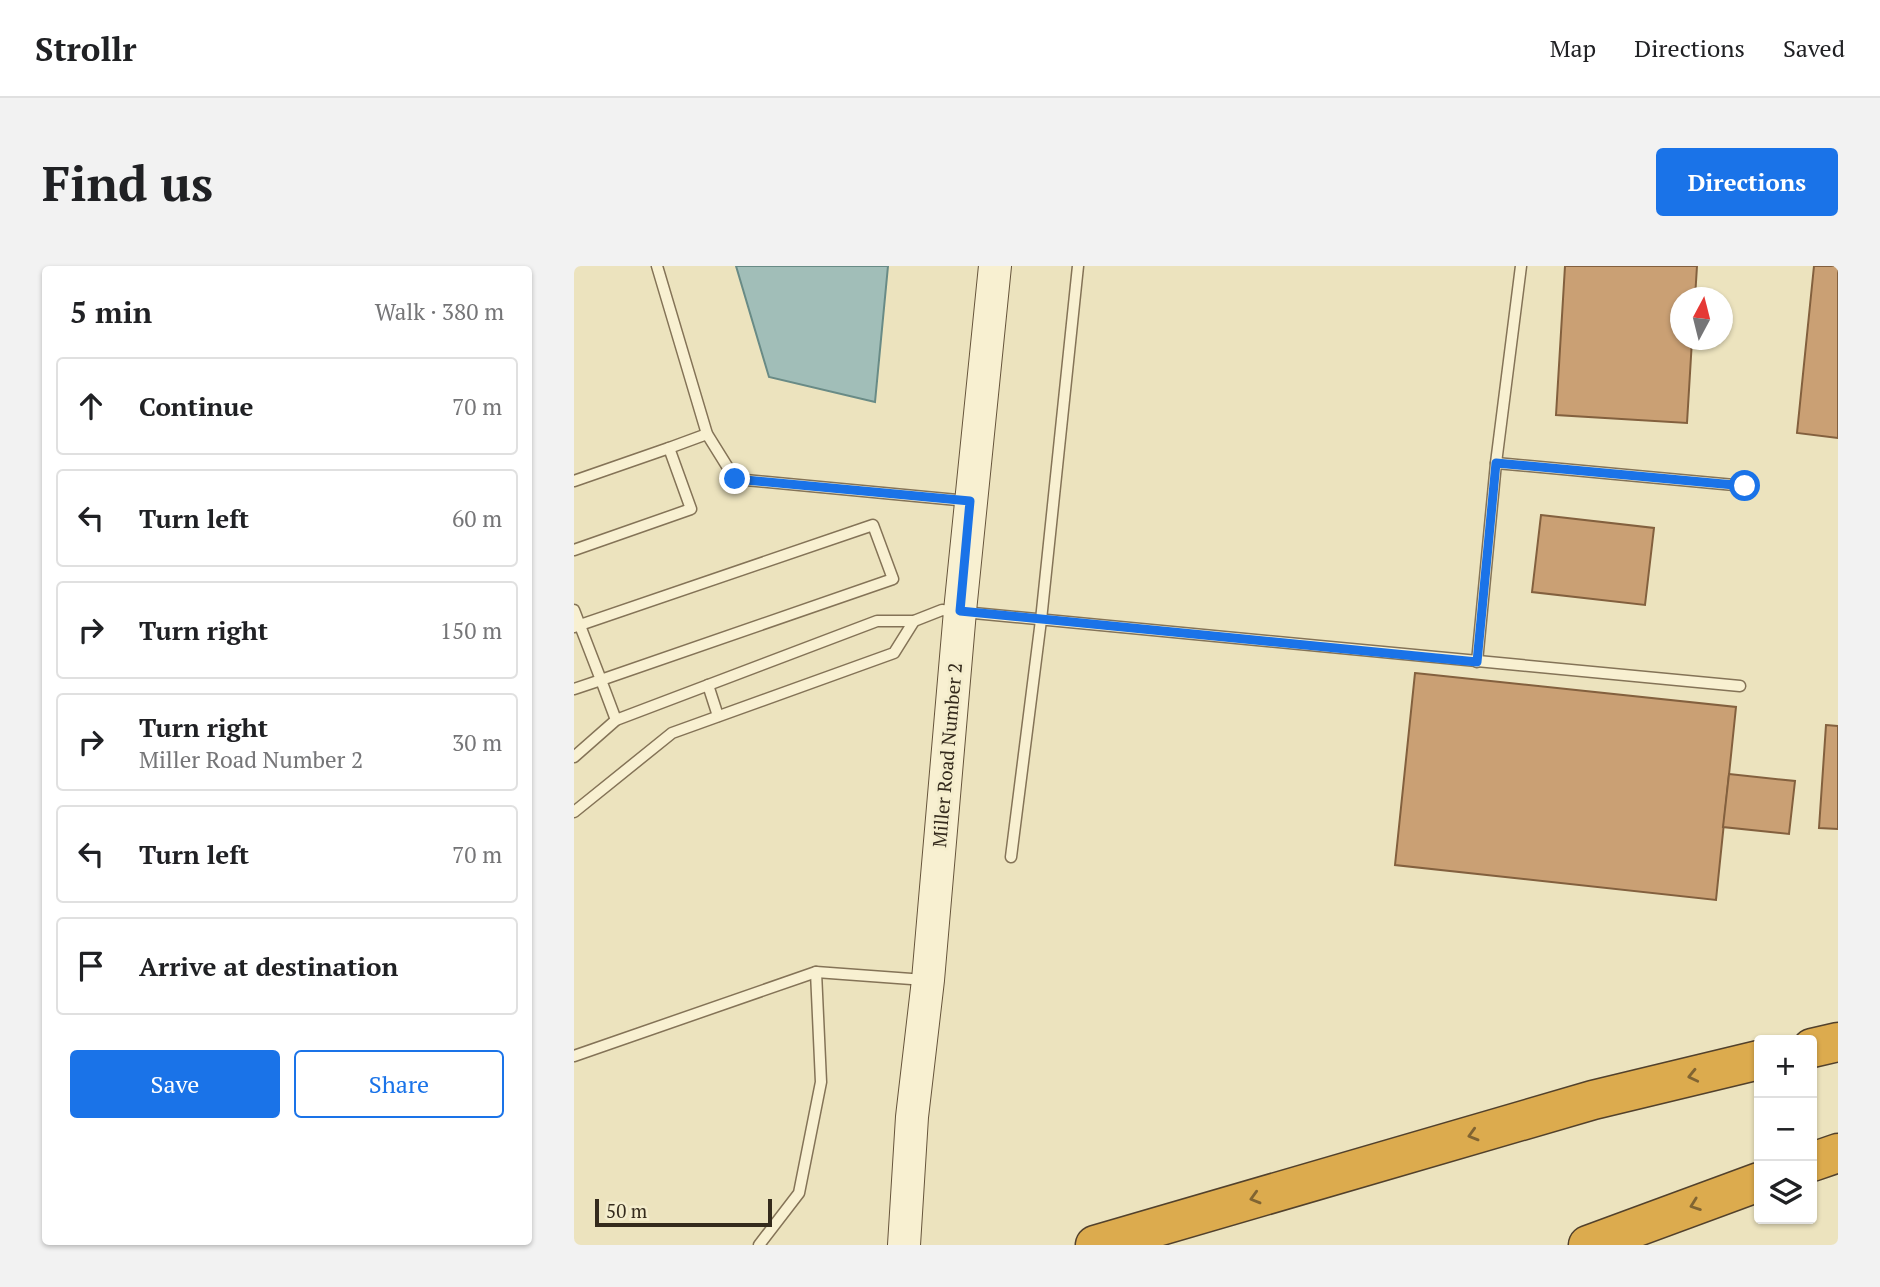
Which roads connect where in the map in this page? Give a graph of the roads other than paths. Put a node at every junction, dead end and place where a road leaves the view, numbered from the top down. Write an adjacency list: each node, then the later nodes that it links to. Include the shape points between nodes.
1 (657, 266): 5 (lane)
2 (995, 266): 10 (main road, Miller Road Number 2)
3 (1078, 266): 14 (lane)
4 (1521, 266): 7 (lane)
5 (707, 434): 6 (lane); 10 (lane, via 735,479)
6 (669, 448): 8 (lane); 11 (lane, via 691,509)
7 (1496, 463): 9 (lane); 17 (lane)
8 (574, 481)
9 (1745, 486)
10 (970, 501): 13 (main road, Miller Road Number 2)
11 (574, 550)
12 (574, 610): 16 (lane)
13 (960, 611): 14 (lane); 15 (lane, via 942,610); 28 (main road, Miller Road Number 2)
14 (1041, 620): 17 (lane); 26 (lane)
15 (914, 621): 19 (lane, via 877,621); 22 (lane, via 894,653)
16 (577, 626): 18 (lane); 18 (lane, via 873,525 893,579)
17 (1477, 662): 20 (lane)
18 (601, 680): 21 (lane); 23 (lane)
19 (708, 685): 22 (lane); 23 (lane)
20 (1740, 686)
21 (574, 690)
22 (718, 716): 25 (lane, via 672,733)
23 (616, 720): 24 (lane)
24 (574, 757)
25 (574, 811)
26 (1011, 857)
27 (816, 972): 28 (lane); 31 (lane); 36 (lane, via 821,1082 799,1193)
28 (928, 980): 37 (main road, Miller Road Number 2, via 912,1117)
29 (1838, 1042): 30 (highway)
30 (1817, 1047)
31 (574, 1056)
32 (1754, 1061): 38 (highway, one-way to 38, via 1593,1100)
33 (1838, 1153): 34 (highway)
34 (1815, 1161)
35 (1754, 1184): 39 (highway, one-way to 39)
36 (760, 1245)
37 (904, 1245)
38 (1095, 1245)
39 (1588, 1245)

